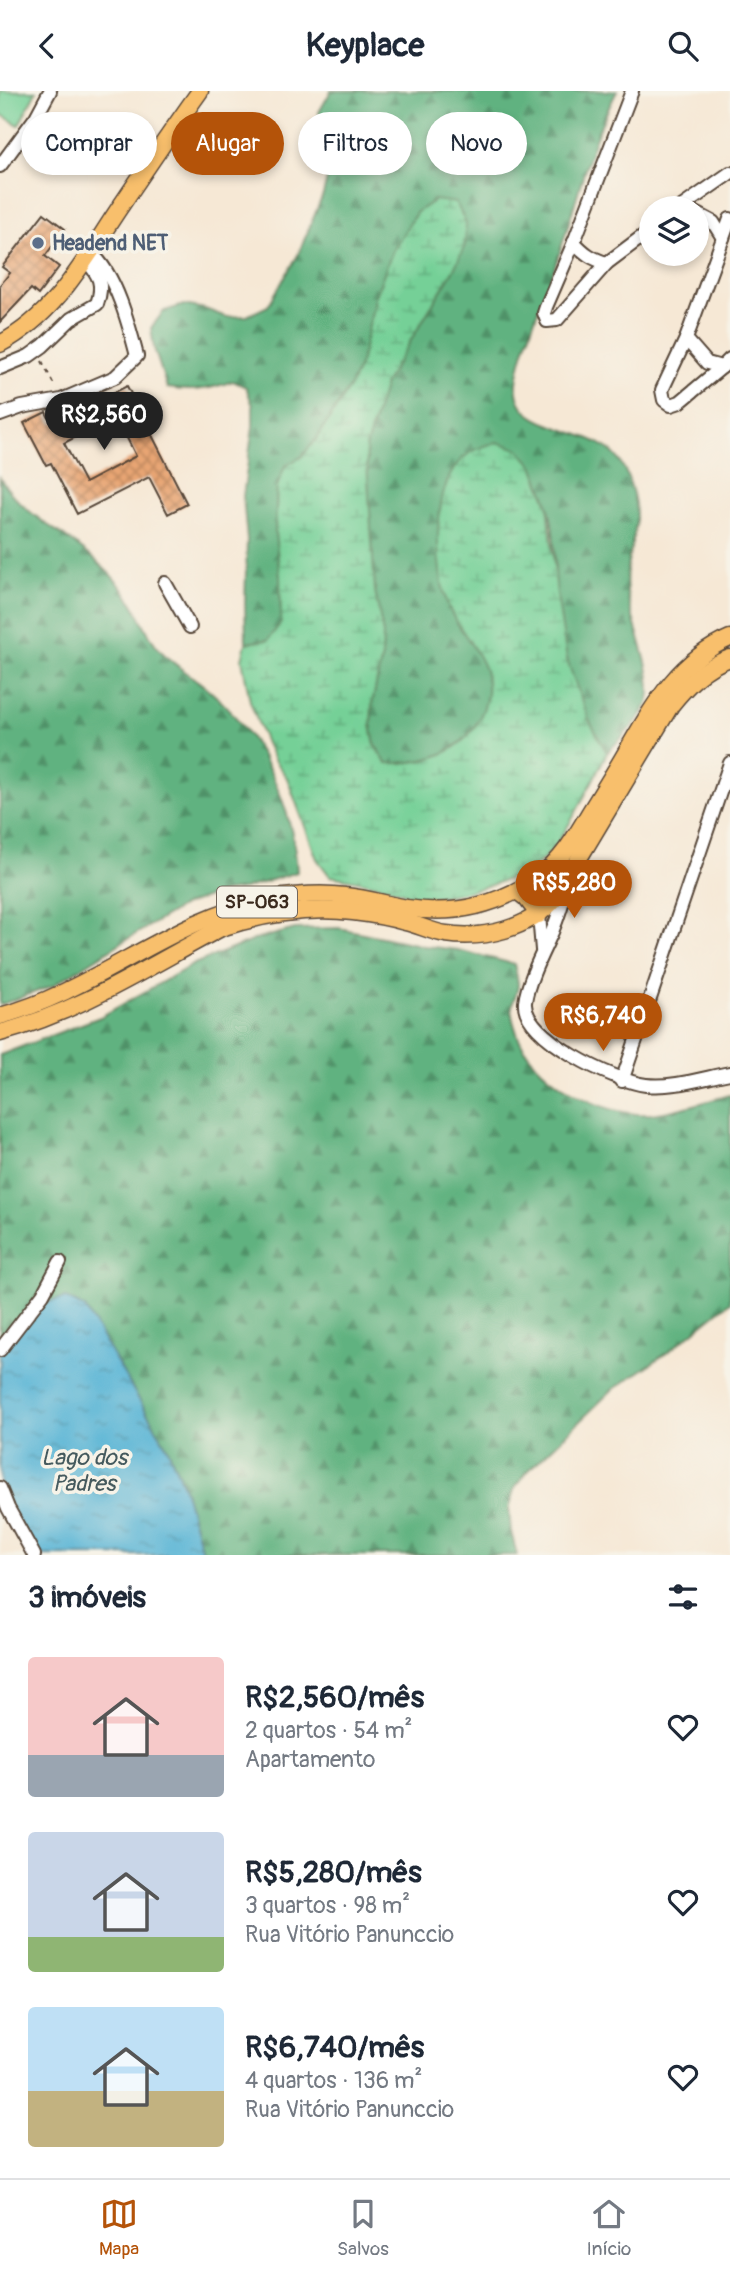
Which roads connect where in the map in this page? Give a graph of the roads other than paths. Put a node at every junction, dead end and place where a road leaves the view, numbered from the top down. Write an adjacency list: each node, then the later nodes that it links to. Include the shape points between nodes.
1 (50, 91): 4 (street)
2 (200, 91): 12 (main road)
3 (632, 91): 11 (street)
4 (0, 166)
5 (730, 173): 6 (street)
6 (697, 196)
7 (730, 219): 9 (street)
8 (709, 220): 9 (street)
9 (723, 238): 16 (street)
10 (639, 239): 13 (street)
11 (574, 242): 13 (street, via 595,260); 13 (street, via 546,307 547,321 557,320)
12 (88, 256): 14 (street, via 102,286); 15 (street, via 103,263); 17 (main road, via 48,309)
13 (607, 263)
14 (97, 304): 15 (street); 19 (street, via 71,319 37,350)
15 (125, 314): 20 (street, via 137,356 115,377 61,400)
16 (686, 339): 18 (street, via 707,363); 18 (street, via 663,390 664,400 671,405)
17 (0, 344)
18 (726, 363)
19 (0, 368)
20 (0, 415)
21 (165, 583): 22 (street)
22 (190, 627)
23 (729, 637): 27 (main road, SP-063, via 672,680 560,858)
24 (728, 660): 26 (main road, via 696,677 671,705)
25 (730, 763): 34 (street)
26 (572, 871): 29 (main road); 30 (street)
27 (517, 891): 28 (main road, SP-063); 29 (main road)
28 (497, 901): 29 (main road, via 500,914 512,923); 31 (main road, SP-063, via 437,911 345,896 272,899 212,915 58,997)
29 (532, 922): 30 (street); 32 (main road, SP-063, via 466,936 353,912 275,914 221,928 73,1007)
30 (542, 954): 34 (street, via 525,1001 530,1022 599,1071)
31 (0, 1016)
32 (0, 1033)
33 (730, 1073): 34 (street, via 671,1085)
34 (622, 1081)
35 (60, 1262): 36 (street, via 43,1294)
36 (0, 1350)
37 (0, 1488): 38 (street)
38 (34, 1555)

